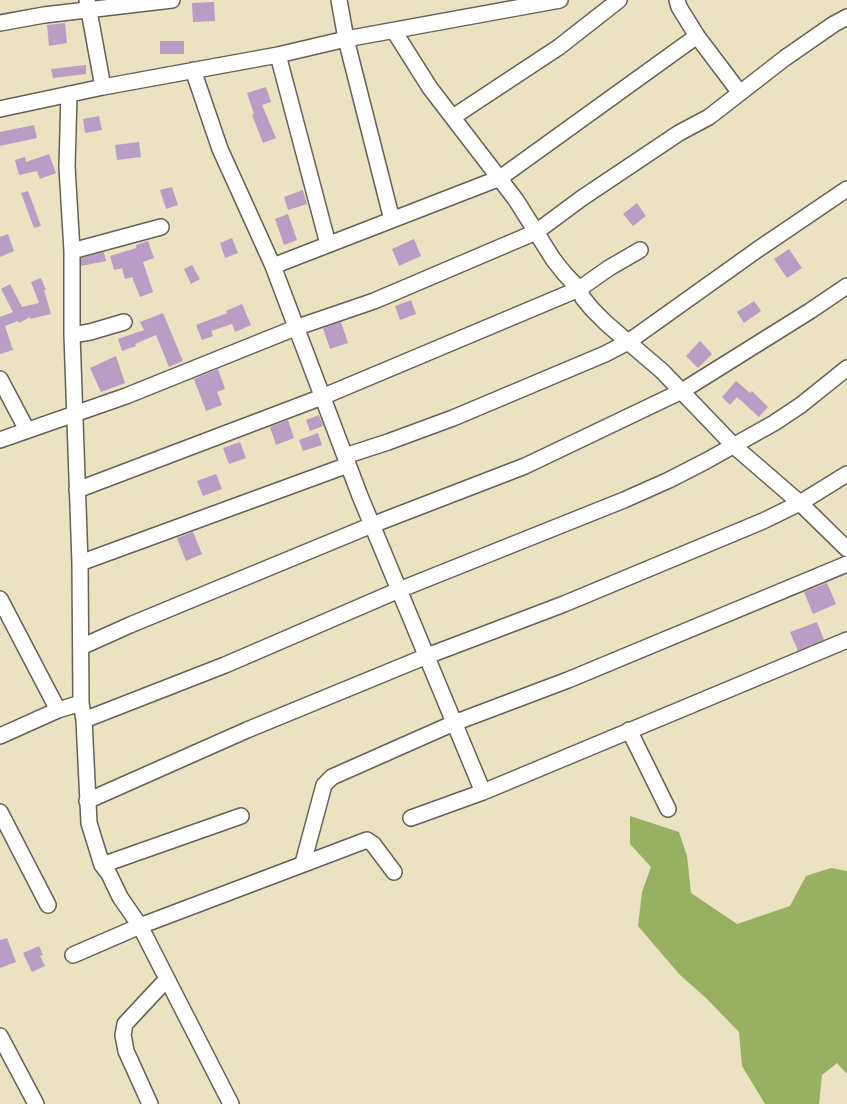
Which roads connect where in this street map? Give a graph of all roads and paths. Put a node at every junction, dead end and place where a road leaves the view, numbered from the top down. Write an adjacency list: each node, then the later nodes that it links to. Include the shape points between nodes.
1 (172, 0): 6 (street)
2 (339, 0): 12 (street)
3 (560, 0): 7 (street)
4 (619, 0): 19 (street, via 558,48)
5 (677, 0): 11 (street)
6 (88, 5): 9 (street); 15 (street)
7 (503, 6): 10 (street)
8 (847, 17): 16 (street, via 799,48)
9 (0, 23)
10 (394, 31): 12 (street); 19 (street, via 430,88)
11 (697, 36): 16 (street); 20 (street)
12 (346, 39): 13 (street); 22 (street)
13 (278, 55): 14 (street); 25 (street)
14 (193, 70): 15 (street); 28 (street, via 223,156)
15 (103, 87): 17 (street)
16 (740, 93): 24 (street)
17 (69, 94): 18 (street); 27 (street, via 67,167)
18 (0, 109)
19 (453, 117): 20 (street)
20 (500, 178): 22 (street); 24 (street)
21 (847, 189): 34 (street)
22 (392, 220): 25 (street)
23 (162, 227): 27 (street)
24 (536, 232): 30 (street, via 564,274); 32 (street, via 382,297)
25 (328, 244): 28 (street)
26 (640, 250): 30 (street)
27 (72, 251): 33 (street)
28 (273, 266): 32 (street)
29 (847, 286): 37 (street)
30 (579, 289): 34 (street, via 597,314); 38 (street)
31 (124, 322): 33 (street)
32 (295, 328): 38 (street); 39 (street, via 126,396)
33 (72, 334): 39 (street)
34 (628, 342): 37 (street); 43 (street, via 578,367)
35 (847, 368): 42 (street, via 801,405)
36 (0, 379): 40 (street)
37 (682, 391): 42 (street); 47 (street, via 524,466)
38 (322, 397): 43 (street); 45 (street)
39 (75, 413): 40 (street); 45 (street)
40 (27, 430): 41 (street)
41 (0, 440)
42 (734, 446): 46 (street); 51 (street, via 624,500)
43 (346, 460): 47 (street); 49 (street)
44 (847, 474): 46 (street)
45 (77, 490): 49 (street)
46 (800, 503): 48 (street); 55 (street, via 581,597)
47 (372, 525): 51 (street); 54 (street)
48 (847, 549)
49 (80, 563): 54 (street)
50 (847, 564): 59 (street, via 568,680)
51 (399, 590): 55 (street); 58 (street, via 225,665)
52 (0, 599): 57 (street)
53 (847, 640): 60 (street)
54 (81, 647): 56 (street)
55 (426, 656): 59 (street); 63 (street)
56 (80, 703): 57 (street); 58 (street)
57 (58, 710): 61 (street)
58 (84, 720): 63 (street)
59 (454, 723): 62 (street); 68 (street, via 332,777 324,784)
60 (629, 730): 62 (street); 64 (street)
61 (0, 736)
62 (483, 792): 67 (street)
63 (87, 801): 69 (street, via 89,823)
64 (668, 809)
65 (0, 812): 71 (street)
66 (241, 816): 69 (street)
67 (411, 818)
68 (303, 863): 70 (street, via 367,840); 72 (street)
69 (102, 865): 72 (street)
70 (394, 872)
71 (48, 905)
72 (140, 926): 73 (street); 74 (street)
73 (73, 954)
74 (166, 980): 77 (street, via 125,1024 123,1035 126,1051); 78 (street)
75 (0, 1036): 76 (street)
76 (36, 1104)
77 (150, 1104)
78 (231, 1104)

